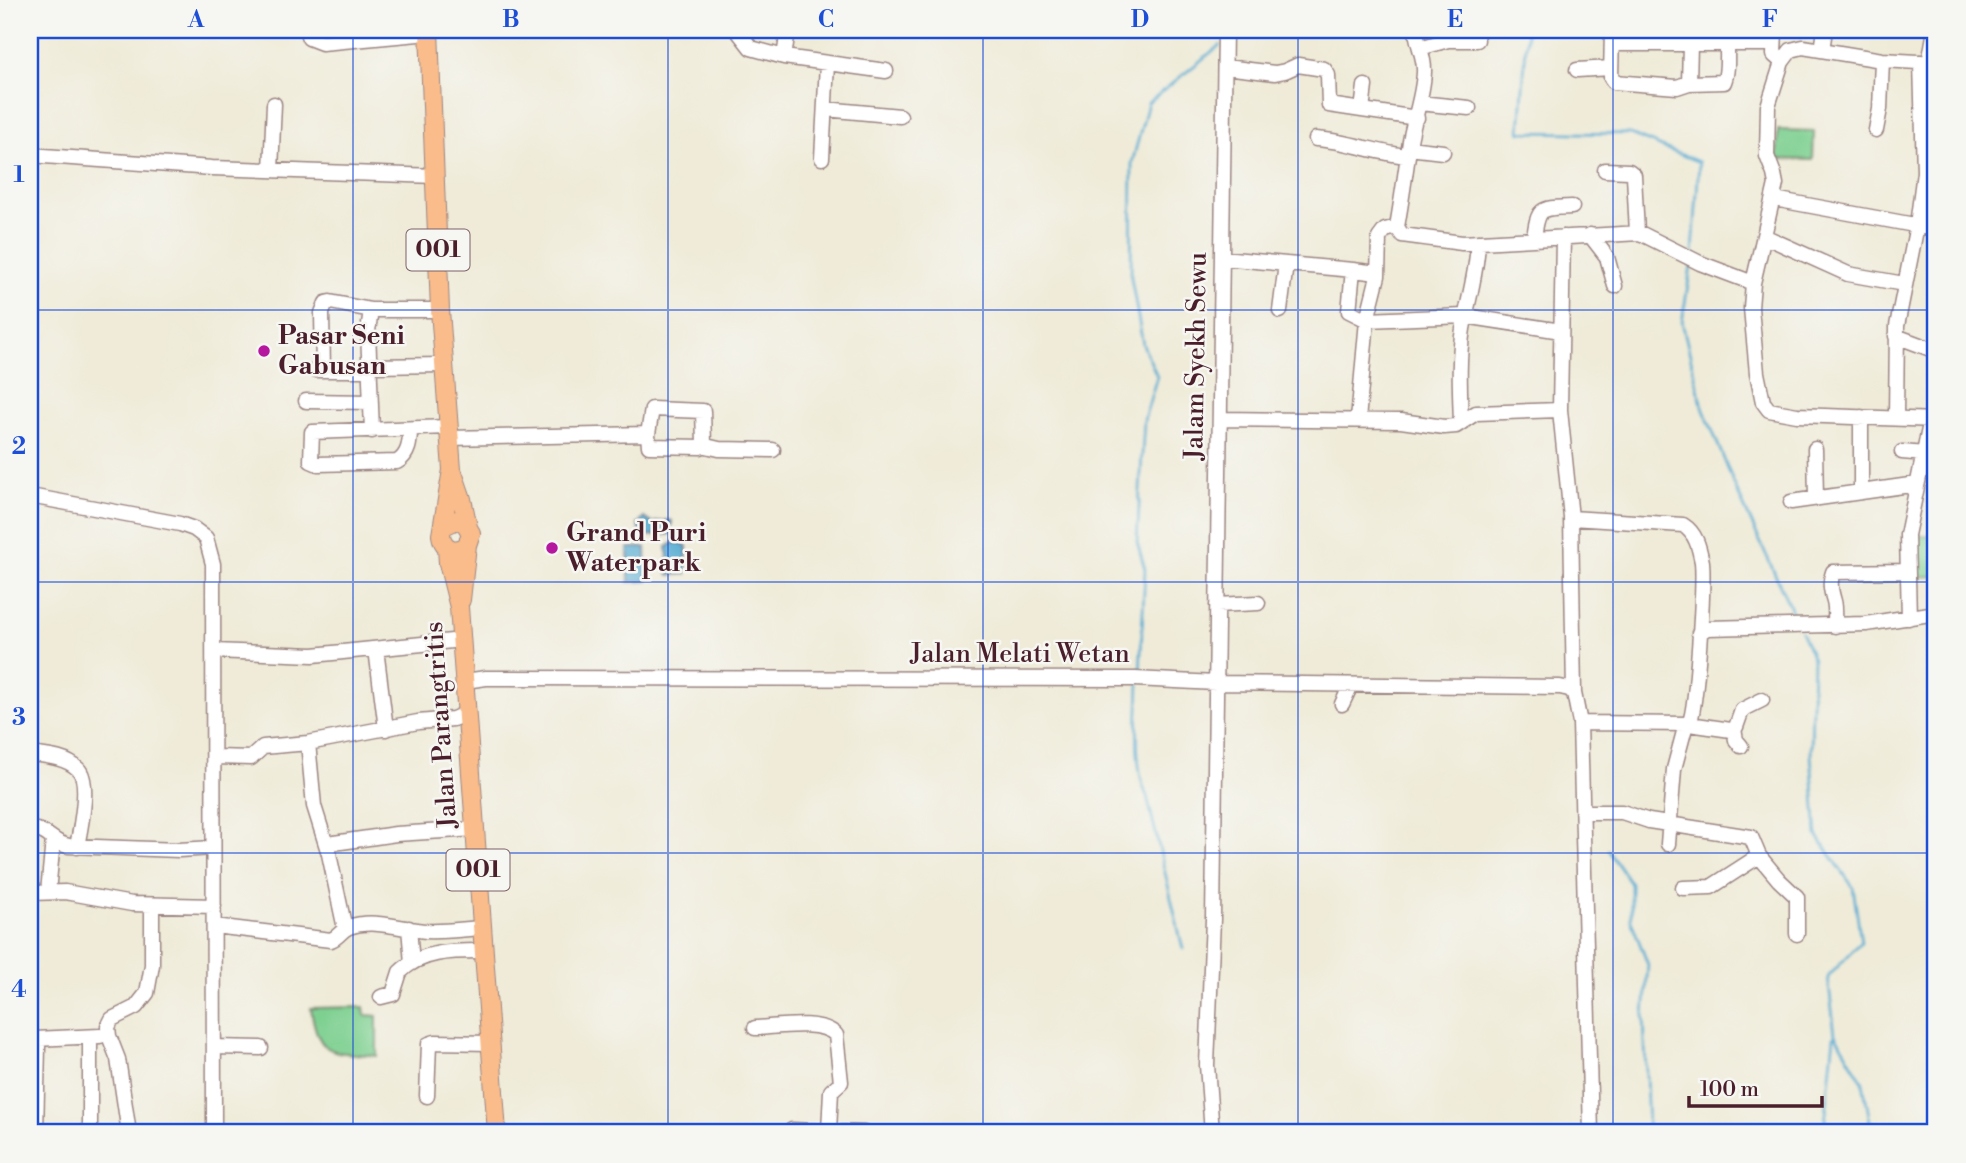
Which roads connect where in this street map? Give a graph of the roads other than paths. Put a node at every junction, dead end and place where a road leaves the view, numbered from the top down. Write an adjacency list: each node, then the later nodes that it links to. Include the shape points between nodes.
1 (306, 30): 8 (street, via 309,38 322,43)
2 (737, 30): 16 (street, via 751,48)
3 (788, 30): 16 (street)
4 (1225, 30): 21 (street, Jalam Syekh Sewu)
5 (1416, 30): 14 (street)
6 (1825, 30): 15 (street)
7 (1935, 30): 19 (street)
8 (429, 32): 42 (main road, Jalan Parangtritis / 001)
9 (1612, 37): 13 (street); 22 (street)
10 (1727, 37): 11 (street); 13 (street); 25 (street, via 1725,81)
11 (1775, 37): 18 (street, via 1775,57)
12 (1477, 40): 14 (street, via 1448,40)
13 (1690, 45): 25 (street)
14 (1420, 48): 27 (street, via 1424,72)
15 (1822, 50): 17 (street); 18 (street, via 1797,47)
16 (784, 57): 20 (street)
17 (1882, 60): 19 (street); 34 (street)
18 (1782, 62): 43 (street, via 1769,100 1766,130 1767,156 1776,178)
19 (1929, 63): 45 (street)
20 (827, 64): 24 (street); 30 (street)
21 (1225, 67): 31 (street, via 1275,72 1298,65 1324,69 1329,105); 54 (street, Jalam Syekh Sewu)
22 (1611, 68): 23 (street); 25 (street, via 1611,79 1617,83 1677,87)
23 (1577, 70)
24 (886, 71)
25 (1689, 83)
26 (1365, 86): 31 (street)
27 (1419, 103): 29 (street); 33 (street)
28 (274, 104): 40 (street)
29 (1469, 108)
30 (825, 109): 32 (street); 39 (street)
31 (1362, 110): 33 (street)
32 (900, 116)
33 (1417, 118): 36 (street)
34 (1875, 130)
35 (1316, 139): 36 (street, via 1350,142 1380,152)
36 (1409, 152): 37 (street); 46 (street)
37 (1443, 152)
38 (30, 155): 40 (street)
39 (822, 158)
40 (271, 170): 42 (street)
41 (1605, 170): 48 (street, via 1634,175)
42 (435, 176): 62 (main road, Jalan Parangtritis / 001)
43 (1774, 199): 45 (street); 51 (street)
44 (1572, 207): 52 (street, via 1541,211)
45 (1917, 225): 47 (street); 59 (street)
46 (1397, 227): 53 (street, via 1405,237); 57 (street, via 1380,234)
47 (1936, 229)
48 (1637, 233): 49 (street); 58 (street)
49 (1590, 235): 50 (street); 60 (street, via 1606,257)
50 (1563, 237): 52 (street); 66 (street)
51 (1766, 237): 58 (street); 59 (street, via 1839,271)
52 (1534, 238): 53 (street)
53 (1478, 242): 64 (street)
54 (1222, 258): 55 (street); 76 (street, Jalam Syekh Sewu)
55 (1286, 264): 56 (street); 63 (street)
56 (1353, 270): 57 (street); 65 (street, via 1349,311)
57 (1378, 273): 65 (street)
58 (1753, 283): 74 (street, via 1752,338 1766,407 1797,415)
59 (1904, 284): 67 (street)
60 (1615, 286)
61 (371, 310): 62 (street); 70 (street); 70 (street, via 326,303 318,370)
62 (440, 310): 69 (main road, Jalan Parangtritis / 001)
63 (1280, 311)
64 (1465, 316): 65 (street); 66 (street); 79 (street)
65 (1367, 320): 78 (street)
66 (1561, 331): 73 (street)
67 (1896, 336): 68 (street); 75 (street)
68 (1936, 351)
69 (444, 365): 70 (street); 82 (main road, Jalan Parangtritis / 001)
70 (370, 368): 72 (street)
71 (306, 401): 72 (street)
72 (371, 402): 81 (street)
73 (1560, 410): 79 (street, via 1476,413); 95 (street)
74 (1861, 417): 75 (street); 91 (street)
75 (1896, 418): 77 (street)
76 (1220, 419): 78 (street); 101 (street, Jalam Syekh Sewu)
77 (1934, 420): 88 (street)
78 (1358, 421): 79 (street, via 1444,427)
79 (1461, 423)
80 (410, 429): 81 (street); 81 (street, via 409,448 397,462 312,462 312,432); 82 (street)
81 (372, 431)
82 (449, 433): 83 (street); 89 (main road, Jalan Parangtritis / 001)
83 (648, 434): 84 (street, via 649,446); 84 (street, via 652,410 702,409)
84 (702, 445): 86 (street)
85 (1815, 449): 93 (street)
86 (773, 450)
87 (1902, 453): 88 (street)
88 (1925, 454): 90 (street)
89 (452, 470): 96 (main road, Jalan Parangtritis / 001); 97 (main road, Jalan Parangtritis / 001)
90 (1917, 484): 91 (street); 99 (street, via 1907,535)
91 (1861, 492): 93 (street)
92 (30, 496): 109 (street, via 180,524 202,534 213,564)
93 (1816, 498): 94 (street)
94 (1790, 502)
95 (1571, 518): 106 (street, via 1671,523 1688,528 1702,564); 113 (street)
96 (444, 526): 97 (main road, via 457,520); 98 (main road, 001, via 441,540)
97 (468, 536): 98 (main road, via 460,550); 102 (main road, Jalan Parangtritis / 001)
98 (447, 548): 102 (main road, Jalan Parangtritis / 001)
99 (1907, 571): 104 (street); 105 (street, via 1833,572)
100 (1258, 603): 101 (street)
101 (1217, 605): 111 (street, Jalam Syekh Sewu)
102 (459, 607): 107 (main road, Jalan Parangtritis / 001)
103 (1936, 613): 104 (street)
104 (1909, 618): 105 (street)
105 (1835, 626): 106 (street, via 1707,628)
106 (1699, 633): 118 (street, via 1695,694)
107 (462, 640): 108 (street); 110 (main road, Jalan Parangtritis / 001)
108 (376, 649): 109 (street, via 313,654); 119 (street)
109 (214, 651): 124 (street)
110 (464, 681): 111 (street, Jalan Melati Wetan, via 1152,679); 116 (main road, Jalan Parangtritis / 001)
111 (1216, 683): 112 (street, Jalan Melati Wetan); 165 (street, Jalam Syekh Sewu, via 1207,1065)
112 (1351, 685): 113 (street, Jalan Melati Wetan, via 1560,687); 115 (street)
113 (1574, 693): 117 (street)
114 (1762, 700): 120 (street, via 1741,710)
115 (1342, 704)
116 (467, 713): 119 (street); 128 (main road, Jalan Parangtritis / 001)
117 (1580, 723): 118 (street); 125 (street)
118 (1687, 724): 120 (street); 126 (street, via 1675,761)
119 (386, 729): 121 (street)
120 (1734, 729): 122 (street)
121 (308, 743): 124 (street, via 263,747 251,758); 130 (street, via 314,806)
122 (1741, 746)
123 (30, 754): 132 (street, via 64,761 82,774)
124 (215, 757): 133 (street)
125 (1583, 813): 126 (street, via 1622,812); 166 (street)
126 (1668, 824): 131 (street); 134 (street, via 1745,835 1754,841)
127 (30, 829): 129 (street, via 48,832)
128 (475, 829): 130 (street); 142 (main road, Jalan Parangtritis / 001)
129 (53, 840): 132 (street); 136 (street)
130 (327, 844): 143 (street)
131 (1668, 844)
132 (77, 847): 133 (street)
133 (213, 848): 139 (street)
134 (1759, 856): 135 (street, via 1711,887); 144 (street, via 1797,897)
135 (1684, 888)
136 (48, 892): 137 (street); 138 (street)
137 (30, 893)
138 (152, 905): 139 (street); 149 (street, via 149,987 140,1003 110,1021)
139 (214, 906): 140 (street)
140 (214, 926): 143 (street, via 331,940); 153 (street)
141 (409, 928): 142 (street, via 437,932); 143 (street); 146 (street)
142 (482, 928): 145 (main road, Jalan Parangtritis / 001)
143 (345, 929)
144 (1797, 933)
145 (484, 951): 146 (street, via 440,953); 152 (main road, Jalan Parangtritis / 001)
146 (412, 962): 147 (street, via 400,972 393,994)
147 (381, 996)
148 (755, 1028): 157 (street, via 814,1026 836,1035 841,1082 831,1091)
149 (109, 1036): 150 (street); 160 (street, via 118,1059)
150 (90, 1037): 151 (street); 159 (street)
151 (32, 1039): 156 (street, via 38,1052)
152 (490, 1043): 155 (street, via 429,1044); 162 (main road, Jalan Parangtritis / 001)
153 (214, 1047): 154 (street); 161 (street)
154 (261, 1048)
155 (427, 1096)
156 (33, 1100): 158 (street)
157 (829, 1131): 163 (street); 164 (street)
158 (36, 1133)
159 (90, 1133)
160 (128, 1133)
161 (215, 1133)
162 (497, 1133)
163 (787, 1133)
164 (859, 1133)
165 (1212, 1133)
166 (1591, 1133)

